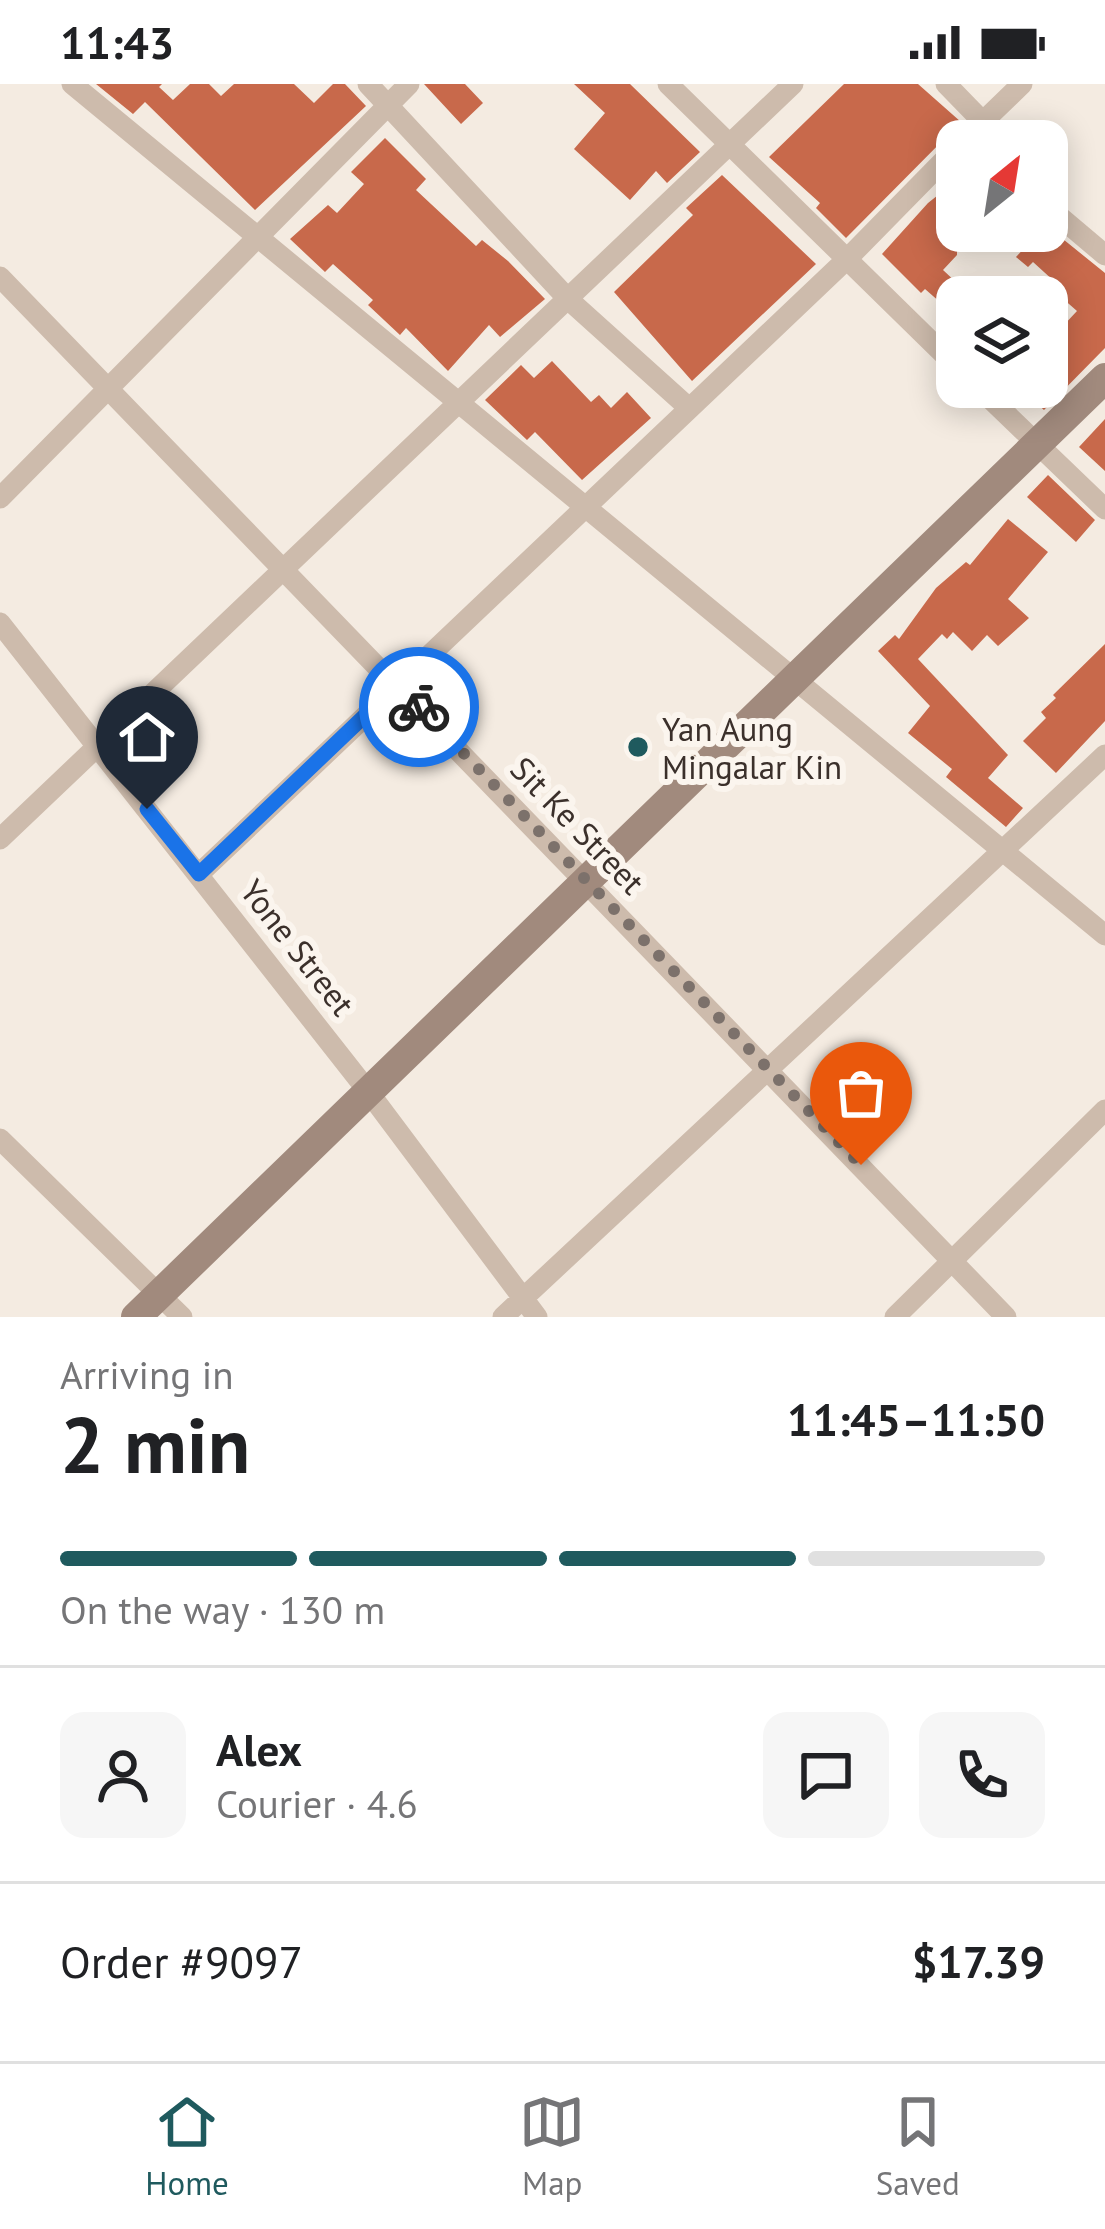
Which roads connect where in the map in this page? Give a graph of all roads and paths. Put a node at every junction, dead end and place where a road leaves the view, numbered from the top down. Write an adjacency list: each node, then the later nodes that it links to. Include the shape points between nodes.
1 (72, 84): 14 (street)
2 (368, 84): 8 (street)
3 (409, 84): 8 (street)
4 (668, 84): 11 (street)
5 (793, 84): 11 (street)
6 (946, 84): 9 (street)
7 (1022, 84): 10 (street)
8 (387, 106): 14 (street); 18 (street)
9 (961, 120)
10 (986, 120)
11 (728, 144): 16 (street); 18 (street)
12 (936, 170): 16 (street)
13 (1068, 224): 15 (street)
14 (260, 239): 21 (street); 22 (street)
15 (1105, 255)
16 (847, 259): 19 (street); 23 (street)
17 (0, 277): 21 (street, Sit Ke Street)
18 (569, 300): 22 (street); 23 (street)
19 (936, 346)
20 (1105, 378): 25 (street)
21 (109, 389): 26 (street); 29 (street, Sit Ke Street)
22 (460, 405): 27 (street); 29 (street)
23 (689, 408): 27 (street)
24 (999, 408): 25 (street)
25 (1037, 445): 28 (street); 32 (street)
26 (0, 498)
27 (583, 508): 31 (street); 32 (street)
28 (1105, 509)
29 (286, 568): 31 (street, Sit Ke Street); 33 (street)
30 (0, 623): 33 (street, Yone Street)
31 (398, 684): 37 (street); 38 (street, Sit Ke Street)
32 (795, 684): 36 (street); 38 (street)
33 (94, 744): 35 (street); 37 (street, Yone Street)
34 (1105, 755): 36 (street)
35 (0, 839)
36 (1005, 852): 39 (street); 40 (street)
37 (199, 874): 41 (street, Yone Street)
38 (587, 884): 40 (street, Sit Ke Street); 41 (street)
39 (1105, 935)
40 (767, 1070): 44 (street, Sit Ke Street); 46 (street)
41 (368, 1090): 45 (street); 46 (street, Yone Street)
42 (1105, 1110): 44 (street)
43 (0, 1139): 45 (street)
44 (954, 1260): 51 (street); 52 (street, Sit Ke Street)
45 (159, 1294): 47 (street); 48 (street)
46 (523, 1298): 49 (street); 50 (street, Yone Street)
47 (136, 1317)
48 (182, 1317)
49 (503, 1317)
50 (538, 1317)
51 (895, 1317)
52 (1006, 1317)

